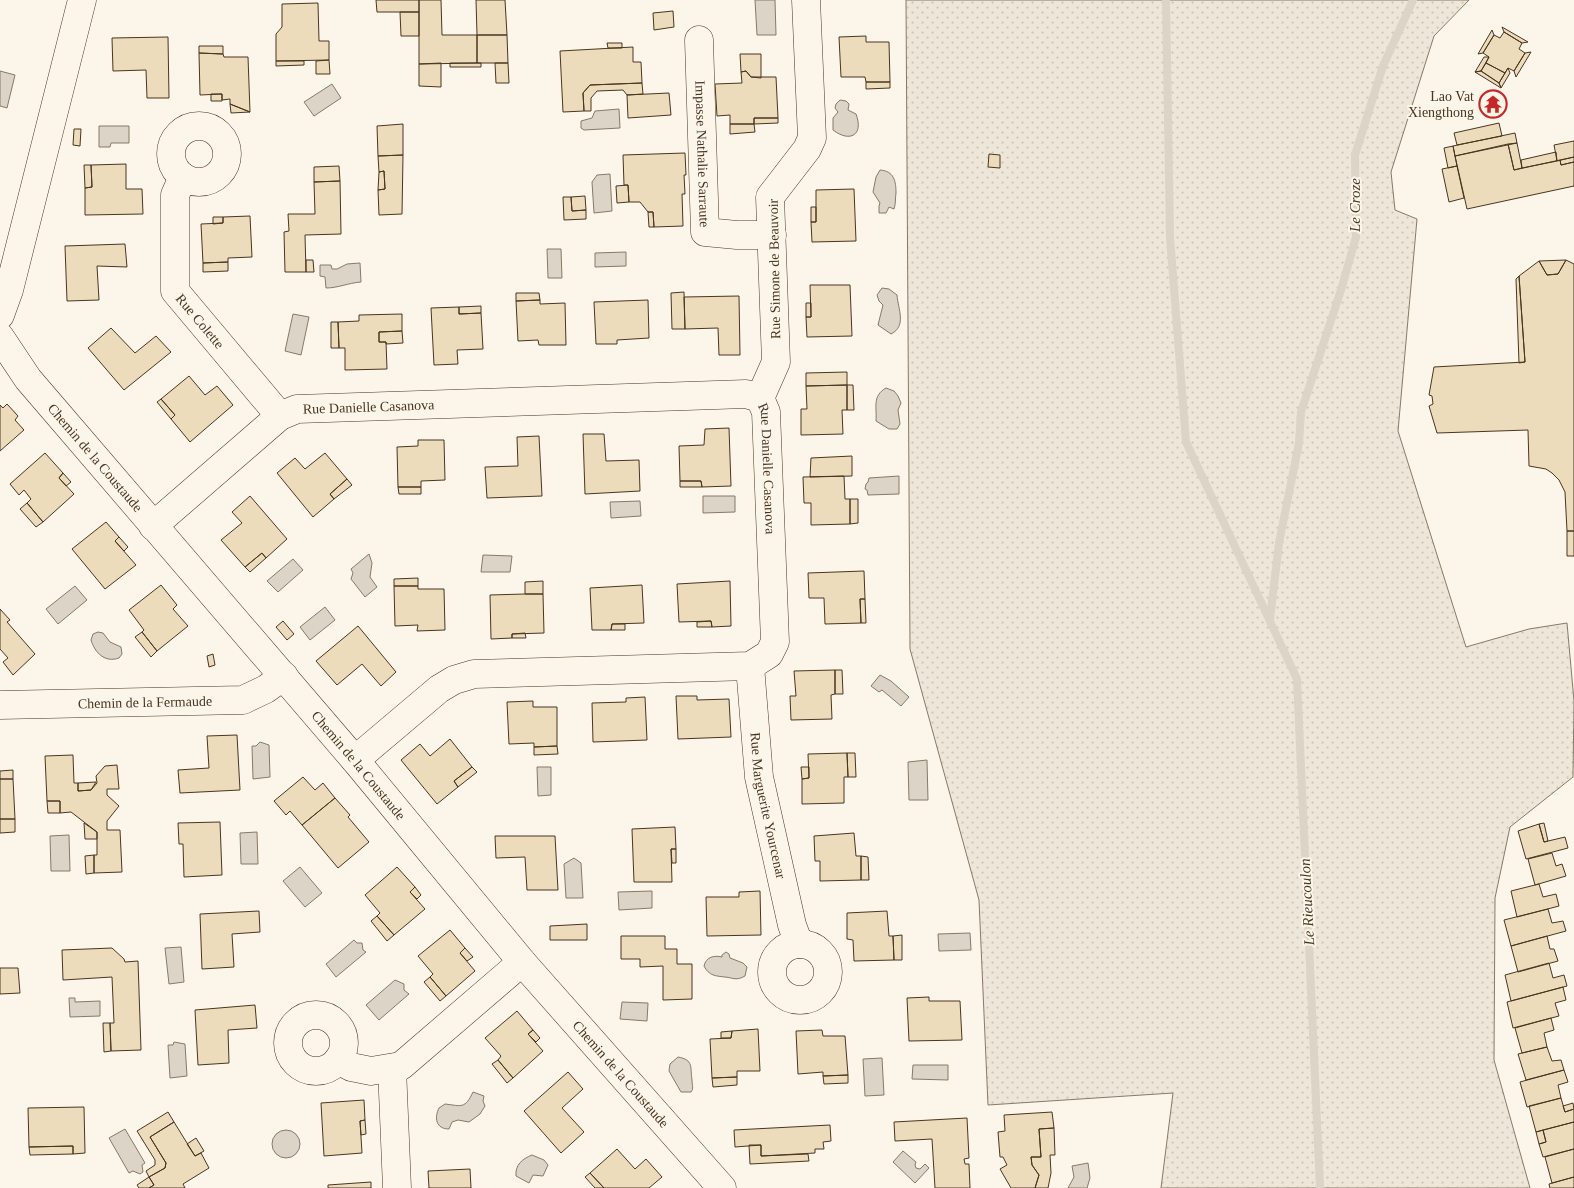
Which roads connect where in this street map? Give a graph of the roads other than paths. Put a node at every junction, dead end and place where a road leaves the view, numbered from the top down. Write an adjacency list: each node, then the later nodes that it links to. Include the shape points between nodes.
1 (82, 0): 6 (street)
2 (806, 0): 5 (street, Rue Simone de Beauvoir, via 812,138 770,197)
3 (699, 40): 5 (street, Impasse Nathalie Sarraute, via 705,232)
4 (183, 177): 9 (street, Rue Colette, via 175,195 175,291)
5 (772, 234): 8 (street, Rue Simone de Beauvoir, via 776,362)
6 (0, 315)
7 (0, 337): 10 (street, Chemin de la Coustaude, via 28,379)
8 (760, 398): 9 (street, Rue Danielle Casanova, via 746,394 297,409); 11 (street, Rue Danielle Casanova, via 766,412 775,642 769,654)
9 (280, 416): 10 (street, Rue Danielle Casanova)
10 (153, 526): 12 (street, Chemin de la Coustaude)
11 (750, 666): 14 (street, via 474,674 454,680 439,690); 15 (street, Rue Marguerite Yourcenar, via 759,777)
12 (284, 676): 13 (street, Chemin de la Fermaude, via 243,700); 14 (street, Chemin de la Coustaude)
13 (0, 705)
14 (355, 760): 16 (street, Chemin de la Coustaude)
15 (799, 944)
16 (522, 962): 18 (street, via 401,1066); 20 (street, Chemin de la Coustaude)
17 (338, 1060): 18 (street, via 351,1067 371,1071)
18 (392, 1068): 19 (street)
19 (397, 1188)
20 (722, 1188)

